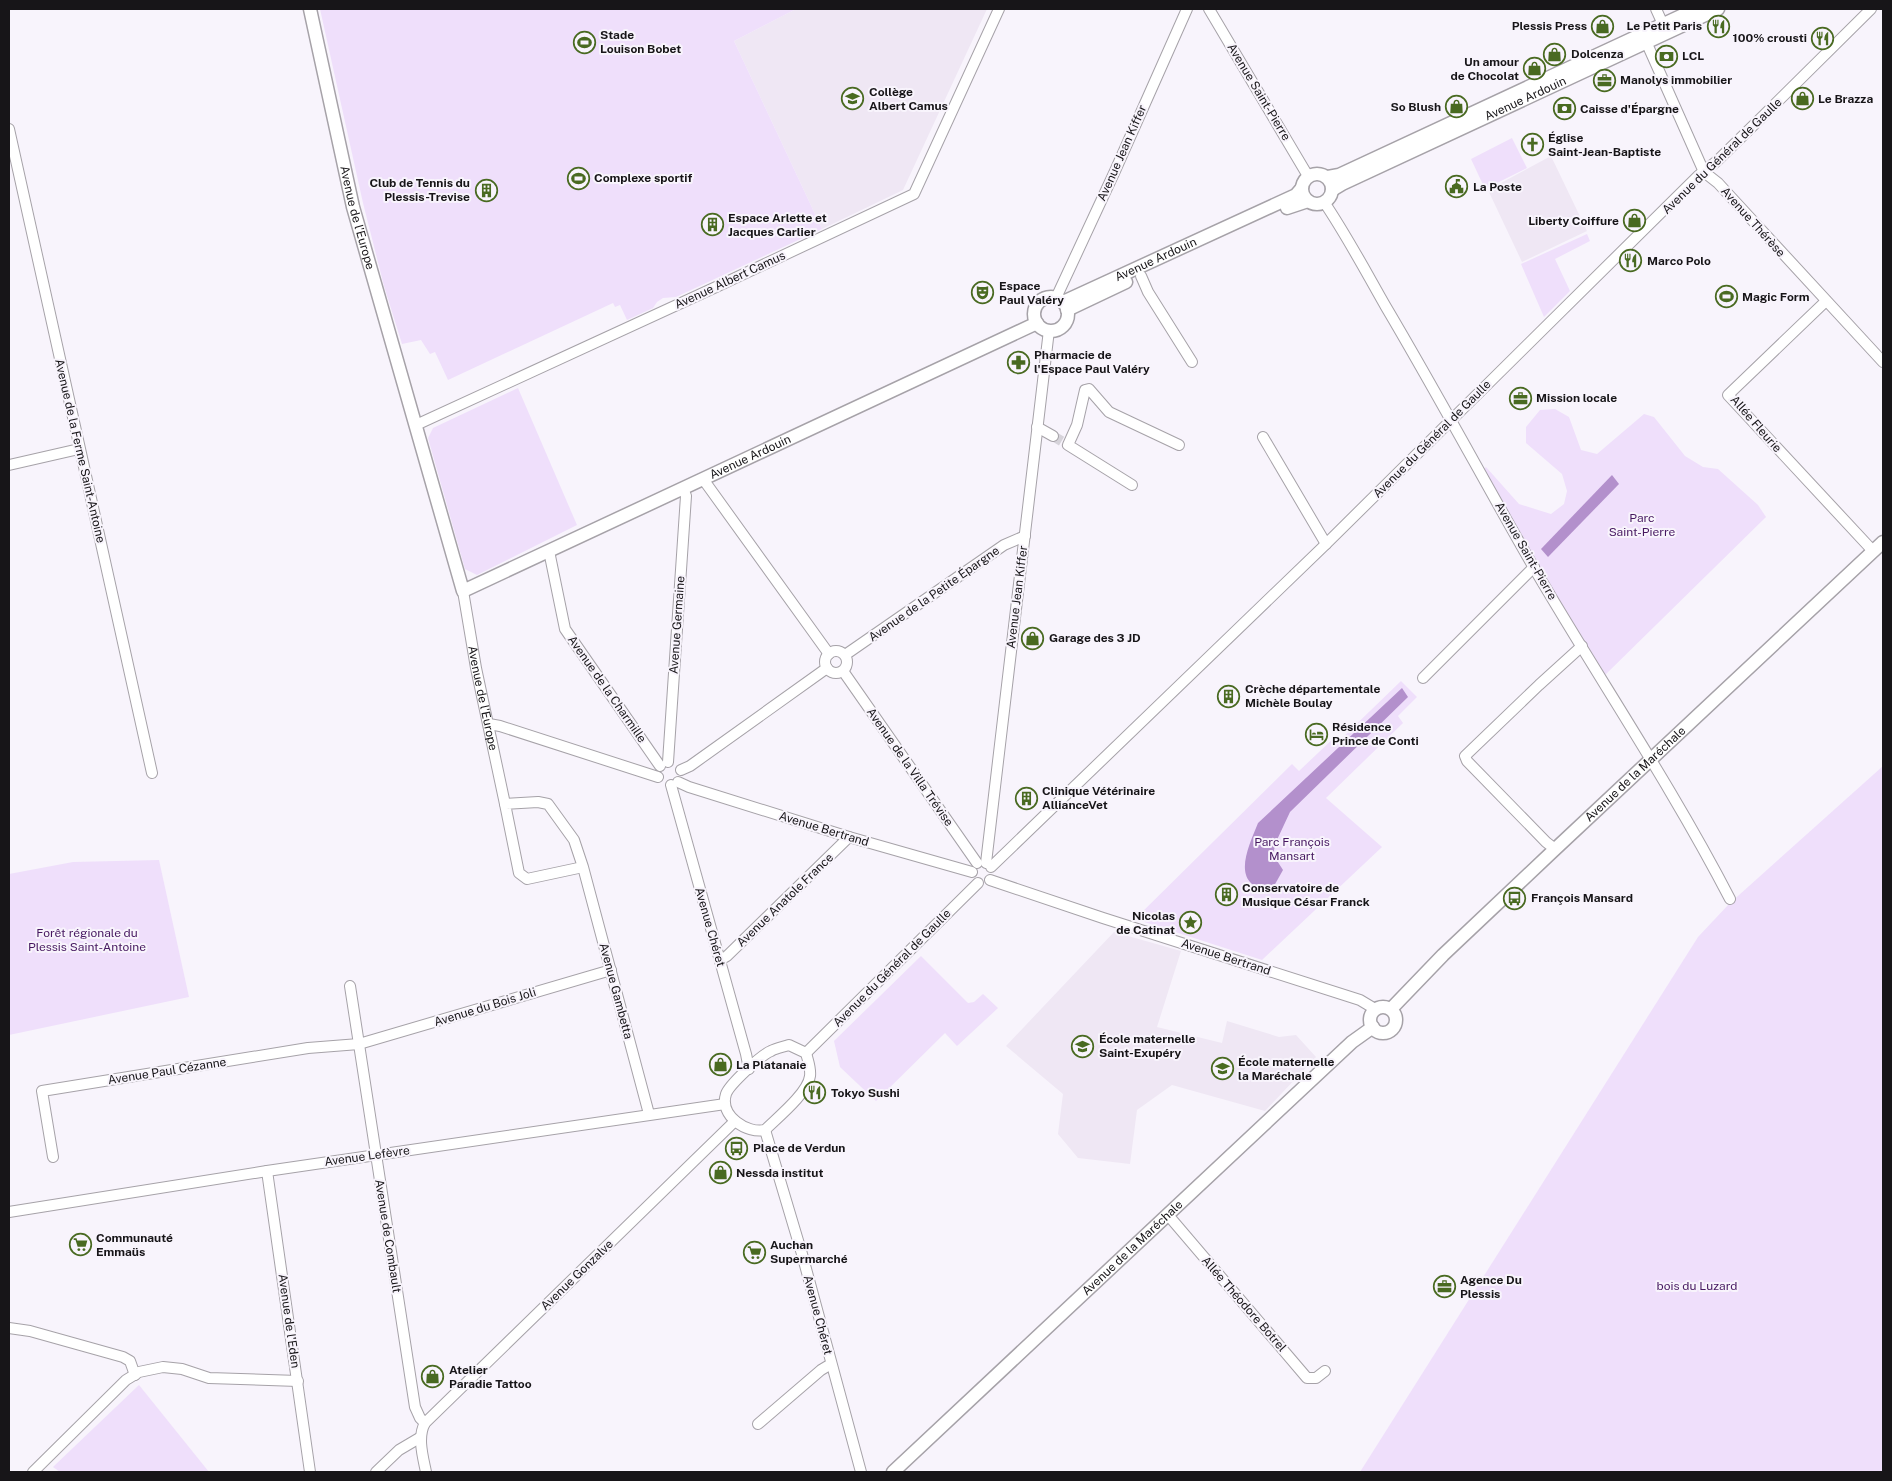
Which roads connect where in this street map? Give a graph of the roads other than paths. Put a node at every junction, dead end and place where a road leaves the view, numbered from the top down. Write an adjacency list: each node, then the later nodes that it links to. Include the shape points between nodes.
1 (310, 9): 27 (street, Avenue de l'Europe, via 353,207)
2 (999, 9): 27 (street, Avenue Albert Camus, via 914,194)
3 (1187, 9): 21 (street, Avenue Jean Kiffer, via 1115,171)
4 (1209, 9): 13 (street, Avenue Saint-Pierre)
5 (1656, 9): 9 (street)
6 (1696, 9): 9 (street, Avenue Ardouin)
7 (1718, 9): 9 (street, Avenue Ardouin)
8 (1871, 9): 12 (street, Avenue du Général de Gaulle)
9 (1665, 29): 10 (street, Avenue Ardouin)
10 (1644, 38): 12 (street, Avenue Thérèse); 14 (street, Avenue Ardouin, via 1339,175); 16 (street, Avenue Ardouin)
11 (9, 130): 32 (street, Avenue de la Ferme Saint-Antoine)
12 (1704, 172): 20 (street, Avenue Thérèse, via 1718,183); 26 (street, Avenue du Général de Gaulle)
13 (1308, 176): 14 (street, via 1318,173); 15 (street)
14 (1328, 177): 16 (street)
15 (1302, 188): 17 (street); 21 (street, Avenue Ardouin, via 1296,195)
16 (1332, 190): 18 (street)
17 (1308, 201): 18 (street); 19 (street, Avenue Ardouin, via 1295,204)
18 (1324, 202): 26 (street, Avenue Saint-Pierre)
19 (1141, 276): 21 (street, Avenue Ardouin); 24 (street)
20 (1826, 301): 25 (street, Avenue Thérèse); 41 (street, Allée Fleurie, via 1728,395)
21 (1062, 303): 22 (street, via 1046,298 1038,304 1034,313); 23 (street, via 1068,315 1064,325)
22 (1037, 323): 23 (street); 34 (street, Avenue Ardouin)
23 (1049, 330): 28 (street, Avenue Jean Kiffer)
24 (1192, 362)
25 (1883, 362)
26 (1452, 419): 39 (street, Avenue du Général de Gaulle); 42 (street, Avenue Saint-Pierre)
27 (416, 425): 43 (street, Avenue de l'Europe)
28 (1037, 427): 29 (street); 37 (street, Avenue Jean Kiffer)
29 (1053, 436)
30 (1263, 437): 39 (street)
31 (1179, 445): 35 (street, via 1109,412 1093,392 1085,390 1077,425 1068,445)
32 (79, 449): 33 (street); 54 (street, Avenue de la Ferme Saint-Antoine)
33 (9, 465)
34 (703, 479): 36 (street, Avenue Ardouin); 45 (street)
35 (1132, 485)
36 (683, 488): 40 (street, Avenue Ardouin); 52 (street, Avenue Germaine, via 686,496)
37 (1025, 536): 46 (street, Avenue de la Petite Épargne, via 1004,545); 60 (street, Avenue Jean Kiffer)
38 (1883, 542): 41 (street, Avenue de la Maréchale)
39 (1326, 544): 60 (street, Avenue du Général de Gaulle)
40 (549, 551): 43 (street, Avenue Ardouin); 52 (street, Avenue de la Charmille, via 565,629)
41 (1873, 552): 51 (street, Avenue de la Maréchale)
42 (1534, 567): 44 (street, Avenue Saint-Pierre); 49 (street)
43 (463, 591): 50 (street, Avenue de l'Europe)
44 (1582, 646): 51 (street, Avenue Saint-Pierre); 59 (street, via 1465,756)
45 (829, 654): 46 (street, via 835,651); 47 (street, via 825,663)
46 (845, 655): 48 (street, via 847,661)
47 (827, 668): 48 (street, via 831,672); 53 (street)
48 (843, 671): 60 (street, Avenue de la Villa Trévise)
49 (1423, 678)
50 (489, 724): 55 (street); 57 (street, Avenue de l'Europe)
51 (1652, 760): 59 (street, Avenue de la Maréchale); 64 (street, Avenue Saint-Pierre)
52 (664, 764): 53 (street, via 676,763); 55 (street, via 658,769)
53 (681, 770): 56 (street, via 680,778)
54 (152, 773)
55 (658, 777): 56 (street, via 663,783)
56 (674, 783): 58 (street, Avenue Bertrand); 65 (street, Avenue Chéret)
57 (505, 804): 61 (street, Avenue Gambetta, via 548,804 574,840); 61 (street, Avenue de l'Europe, via 519,873 528,879)
58 (849, 837): 60 (street, Avenue Bertrand); 65 (street, Avenue Anatole France)
59 (1555, 848): 68 (street, Avenue de la Maréchale)
60 (982, 866): 62 (street, Avenue Jean Kiffer, via 993,874); 63 (street, Avenue de la Villa Trévise, via 972,877)
61 (583, 867): 66 (street, Avenue Gambetta)
62 (990, 880): 63 (street); 69 (street, Avenue Bertrand, via 1360,1000)
63 (978, 883): 72 (street, Avenue du Général de Gaulle)
64 (1730, 899)
65 (720, 960): 73 (street, Avenue Chéret)
66 (611, 970): 71 (street, Avenue du Bois Joli); 75 (street, Avenue Gambetta)
67 (350, 986): 71 (street, Avenue de Combault)
68 (1390, 1008): 69 (street); 70 (street, via 1396,1017 1393,1028 1383,1033)
69 (1376, 1009): 70 (street, via 1371,1016)
70 (1373, 1027): 82 (street, Avenue de la Maréchale, via 1352,1042)
71 (359, 1044): 78 (street, Avenue de Combault); 79 (street, Avenue Paul Cézanne, via 308,1048 42,1091)
72 (806, 1053): 73 (street, via 789,1045 766,1053); 77 (street, via 810,1078 804,1091)
73 (749, 1068): 74 (street, via 726,1093)
74 (725, 1104): 75 (street, Avenue Lefèvre); 76 (street)
75 (649, 1114): 78 (street, Avenue Lefèvre)
76 (735, 1122): 77 (street, via 748,1130); 89 (street, Avenue Gonzalve)
77 (765, 1130): 84 (street, Avenue Chéret)
78 (376, 1155): 80 (street, Avenue Lefèvre); 89 (street, Avenue de Combault, via 415,1407)
79 (53, 1157)
80 (267, 1171): 81 (street, Avenue Lefèvre); 87 (street, Avenue de l'Eden)
81 (9, 1212)
82 (1168, 1215): 85 (street, Allée Théodore Botrel, via 1307,1378 1316,1378); 95 (street, Avenue de la Maréchale)
83 (9, 1328): 86 (street, via 124,1357 130,1361)
84 (831, 1364): 88 (street); 94 (street, Avenue Chéret)
85 (1325, 1371)
86 (135, 1375): 87 (street, via 162,1367 182,1369 209,1378); 90 (street, via 126,1380)
87 (298, 1382): 91 (street, Avenue de l'Eden)
88 (758, 1424)
89 (422, 1430): 92 (street, Avenue Gonzalve); 93 (street, Avenue de Combault)
90 (33, 1472)
91 (310, 1472)
92 (376, 1472)
93 (426, 1472)
94 (861, 1472)
95 (893, 1472)

